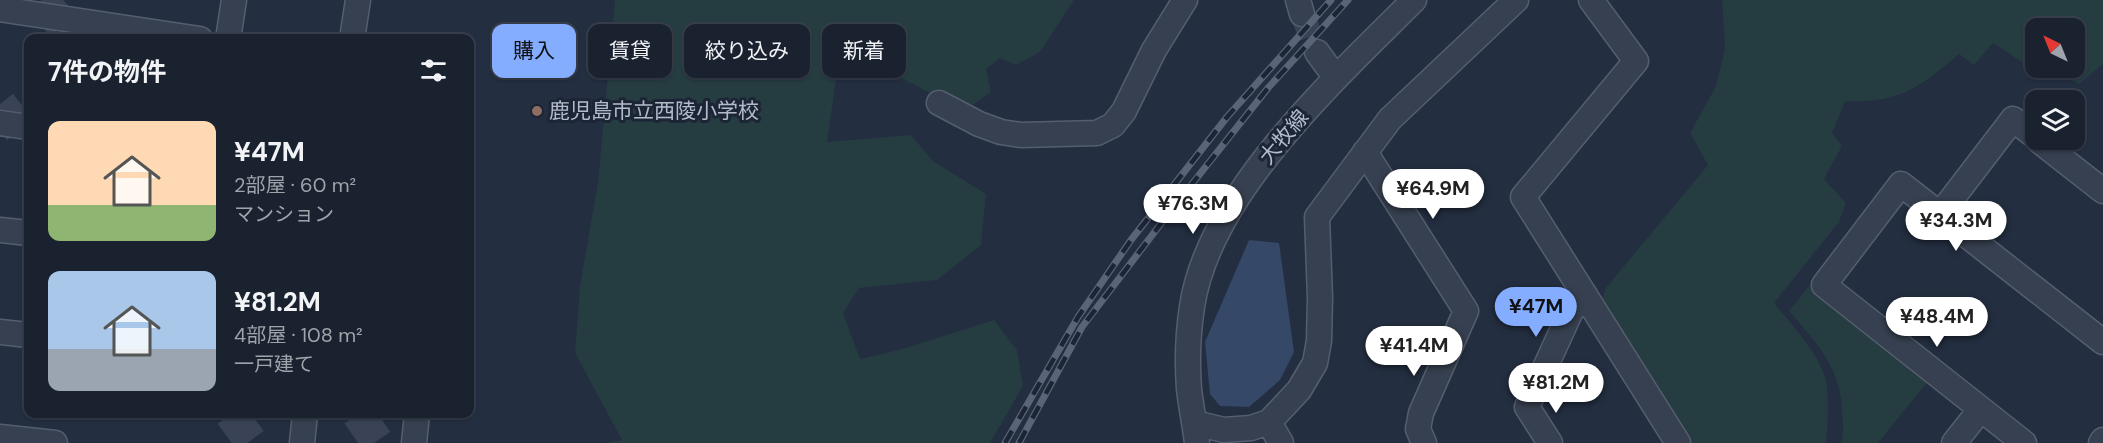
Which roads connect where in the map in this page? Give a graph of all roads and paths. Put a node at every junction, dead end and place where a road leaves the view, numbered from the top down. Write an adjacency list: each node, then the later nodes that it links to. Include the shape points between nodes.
1 (234, 0): 9 (street)
2 (358, 0): 10 (street)
3 (1185, 0): 13 (street, via 1154,50 1124,111 1113,124 1097,133 1001,132)
4 (1414, 0): 12 (street, 大牧線)
5 (1516, 0): 18 (street, via 1390,119)
6 (1591, 0): 23 (street, via 1636,61 1523,197)
7 (0, 9): 8 (street)
8 (167, 34)
9 (229, 34)
10 (353, 34)
11 (1317, 51): 12 (street)
12 (1336, 78): 31 (street, 大牧線, via 1251,178 1213,240 1200,272 1189,332 1189,388)
13 (939, 104)
14 (0, 123): 15 (street)
15 (24, 126)
16 (2025, 130): 20 (street, via 2013,120)
17 (2051, 150): 19 (street)
18 (1365, 152): 30 (street, via 1317,217 1320,298 1315,363 1299,390); 37 (street, via 1466,311 1421,413 1418,429)
19 (2103, 190)
20 (1941, 213): 26 (street); 27 (street, via 1901,184 1824,285)
21 (0, 231): 22 (street)
22 (24, 233)
23 (1585, 295): 38 (street, via 1571,311 1527,407); 39 (street)
24 (0, 332): 25 (street)
25 (24, 335)
26 (2103, 342)
27 (1981, 409): 40 (street); 41 (street)
28 (305, 418): 34 (street)
29 (417, 418): 35 (street)
30 (1269, 422): 31 (street, via 1251,428); 36 (street)
31 (1196, 433)
32 (0, 437): 33 (street)
33 (55, 443)
34 (302, 443)
35 (414, 443)
36 (1281, 443)
37 (1425, 443)
38 (1550, 443)
39 (1678, 443)
40 (1954, 443)
41 (2024, 443)

